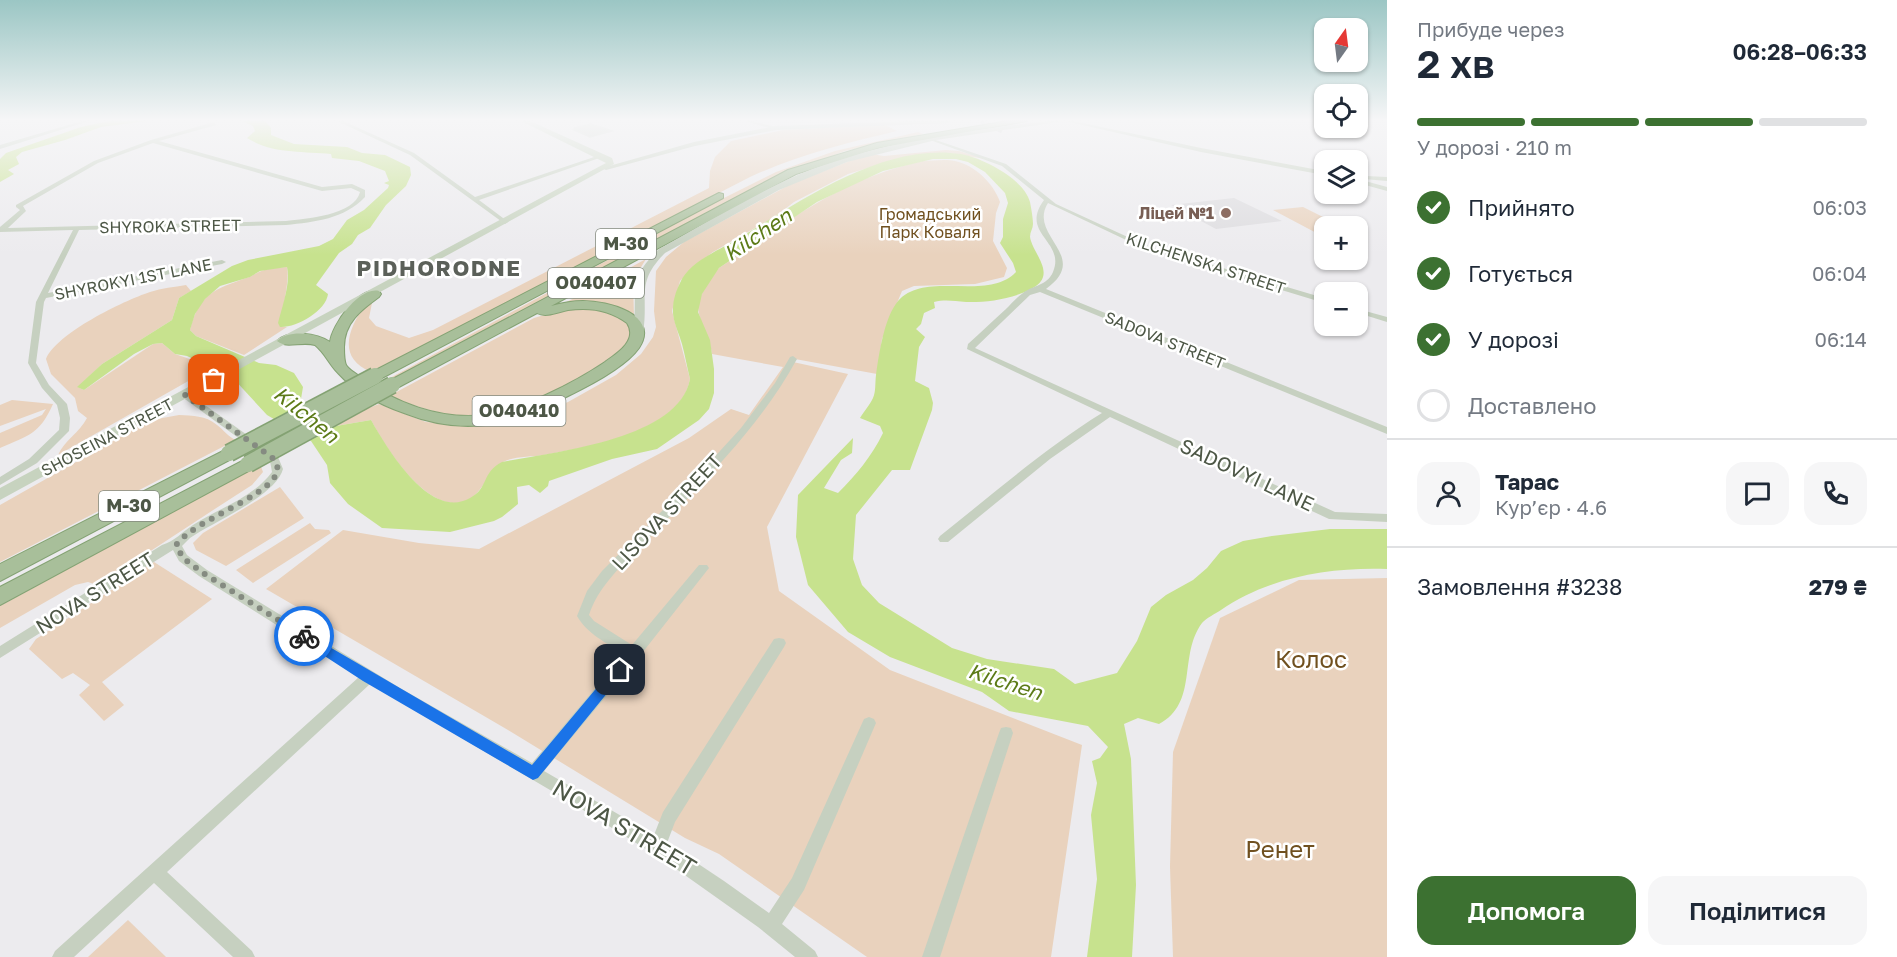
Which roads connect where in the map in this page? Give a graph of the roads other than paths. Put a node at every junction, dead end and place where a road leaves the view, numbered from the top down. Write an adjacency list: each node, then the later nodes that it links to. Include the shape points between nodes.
1 (90, 166): 24 (street, via 18,206 23,212)
2 (240, 166): 23 (street, SHYROKA STREET, via 322,189 361,188 362,197 340,214 321,219 275,224)
3 (426, 166): 20 (street)
4 (574, 166): 20 (street)
5 (608, 166): 12 (main road)
6 (615, 166): 12 (street, SHOSEINA STREET)
7 (782, 166): 14 (highway)
8 (808, 166): 35 (highway, М-30)
9 (829, 166): 25 (street, О040407, via 777,187)
10 (1005, 166): 21 (street, KILCHENSKA STREET)
11 (1285, 166): 13 (street)
12 (606, 168): 22 (main road, SHOSEINA STREET / О040410)
13 (1314, 171)
14 (756, 177)
15 (1368, 179): 16 (street)
16 (1387, 179)
17 (1368, 183): 19 (street)
18 (731, 189): 48 (highway, М-30, bridge)
19 (1387, 189)
20 (474, 200): 22 (street)
21 (1047, 200): 27 (street, via 1039,214 1040,226 1060,261 1055,277); 30 (street, KILCHENSKA STREET, via 1143,246)
22 (506, 222): 28 (main road, SHOSEINA STREET / О040410)
23 (77, 228): 24 (street, SHYROKA STREET); 29 (street)
24 (0, 230)
25 (662, 251): 32 (highway, О040407); 34 (street, via 644,269 638,284)
26 (222, 262): 29 (street, SHYROKYI 1ST LANE)
27 (1040, 289): 40 (street, SADOVYI LANE, via 1027,293 971,349); 41 (street, SADOVA STREET)
28 (374, 294): 36 (main road, SHOSEINA STREET / О040410); 38 (highway, О040410, via 342,323 336,335)
29 (43, 296): 42 (street, via 32,363 45,386 62,404 64,431 33,461)
30 (1314, 297)
31 (1368, 314): 33 (street)
32 (531, 316): 34 (highway, via 562,307 598,306 627,315); 35 (highway)
33 (1387, 320)
34 (638, 333): 38 (highway, О040410, via 622,356 589,377 518,411 485,420 447,420 408,409 351,378)
35 (478, 339): 49 (highway, М-30, bridge)
36 (284, 341): 38 (highway, О040410, via 316,340); 39 (main road, SHOSEINA STREET / О040410)
37 (793, 359): 52 (street, LISOVA STREET, via 751,422 585,604 583,616 589,625)
38 (338, 364)
39 (185, 395): 43 (main road, SHOSEINA STREET / О040410); 46 (street, via 274,459 278,468 263,487)
40 (1111, 412): 44 (street, SADOVYI LANE, via 1333,516); 45 (street, via 1046,457)
41 (1387, 431)
42 (0, 482)
43 (0, 495)
44 (1387, 518)
45 (944, 539)
46 (176, 545): 51 (street, NOVA STREET); 53 (street, NOVA STREET, via 183,558 203,573)
47 (703, 568): 52 (street)
48 (0, 573)
49 (0, 597)
50 (779, 643): 57 (street, via 669,817)
51 (0, 653)
52 (634, 653): 56 (street)
53 (368, 677): 56 (street, NOVA STREET); 58 (street)
54 (869, 723): 59 (street, via 798,884)
55 (1006, 733): 63 (street)
56 (533, 774): 57 (street, NOVA STREET)
57 (658, 845): 59 (street, NOVA STREET)
58 (155, 872): 60 (street); 61 (street)
59 (771, 925): 62 (street, NOVA STREET)
60 (61, 957)
61 (246, 957)
62 (809, 957)
63 (931, 957)

